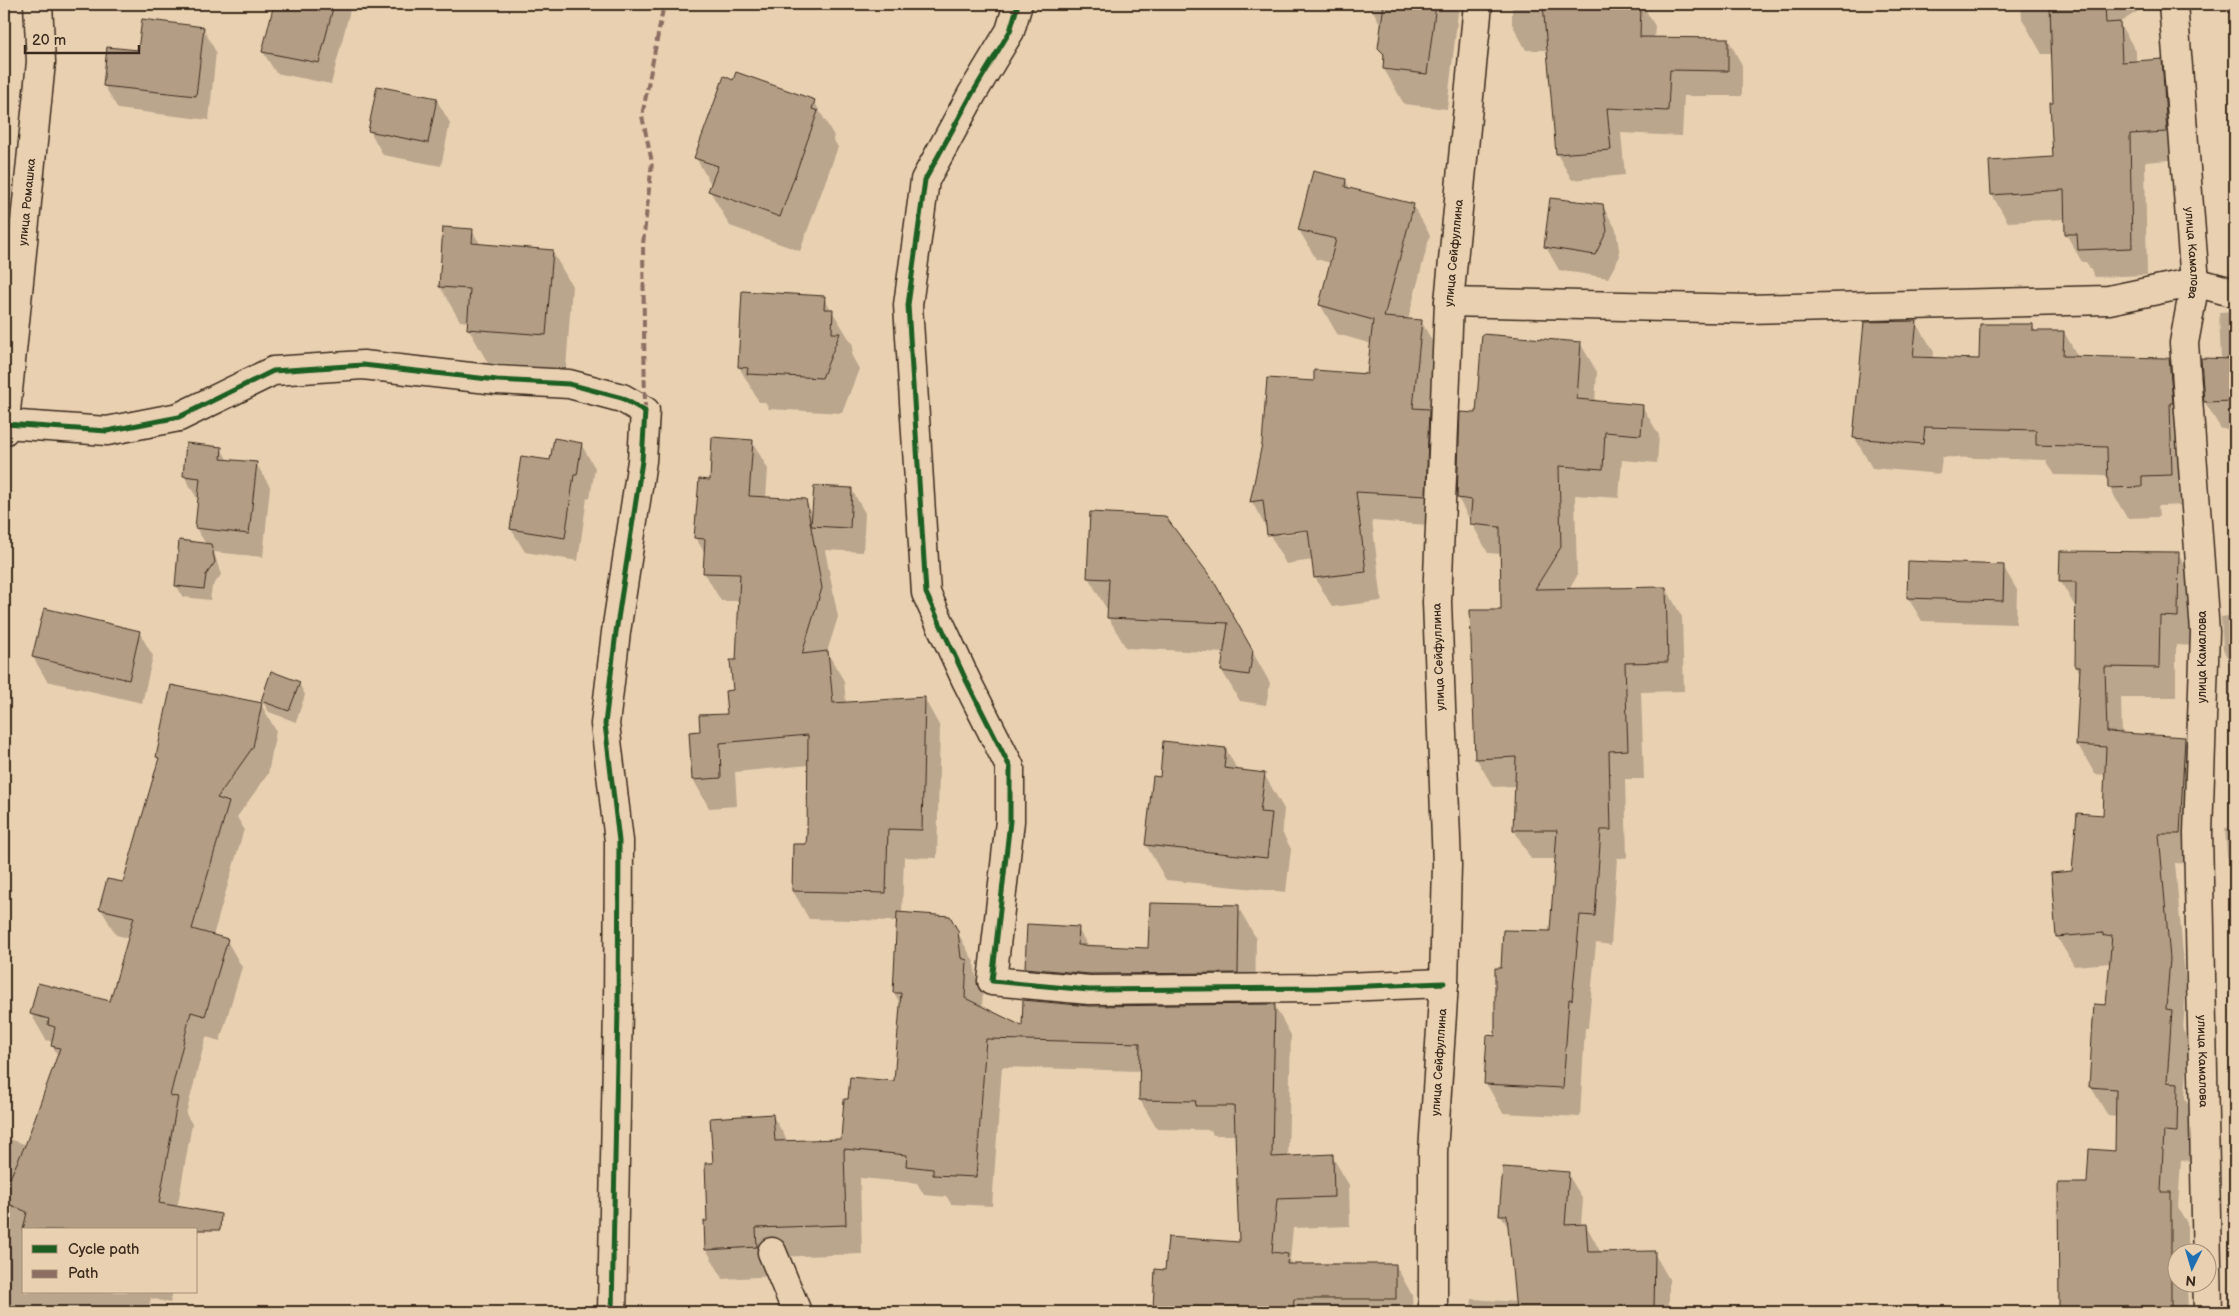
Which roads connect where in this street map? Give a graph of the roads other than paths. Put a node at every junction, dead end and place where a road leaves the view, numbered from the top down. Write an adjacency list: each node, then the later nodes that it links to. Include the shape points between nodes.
1 (38, 4): 8 (street, улица Ромашка, via 41,62)
2 (1018, 4): 9 (street, via 1010,31 925,180 908,305 926,593 1010,767 1010,821 992,981 1089,990 1318,988)
3 (1478, 4): 7 (street, улица Сейфуллина)
4 (2173, 4): 5 (street, улица Камалова)
5 (2195, 282): 6 (street); 7 (street, via 2109,300 1749,309); 14 (street, улица Камалова, via 2184,343 2205,632 2198,833)
6 (2235, 293)
7 (1449, 302): 9 (street, улица Сейфуллина, via 1437,602 1447,866)
8 (4, 427): 11 (street, via 107,432 179,417 272,371 363,365 497,380 568,384 622,398 645,411 642,461 605,724 618,841)
9 (1444, 983): 13 (street, улица Сейфуллина, via 1433,1152)
10 (772, 1252): 12 (street)
11 (612, 1312)
12 (796, 1312)
13 (1433, 1312)
14 (2208, 1312)

